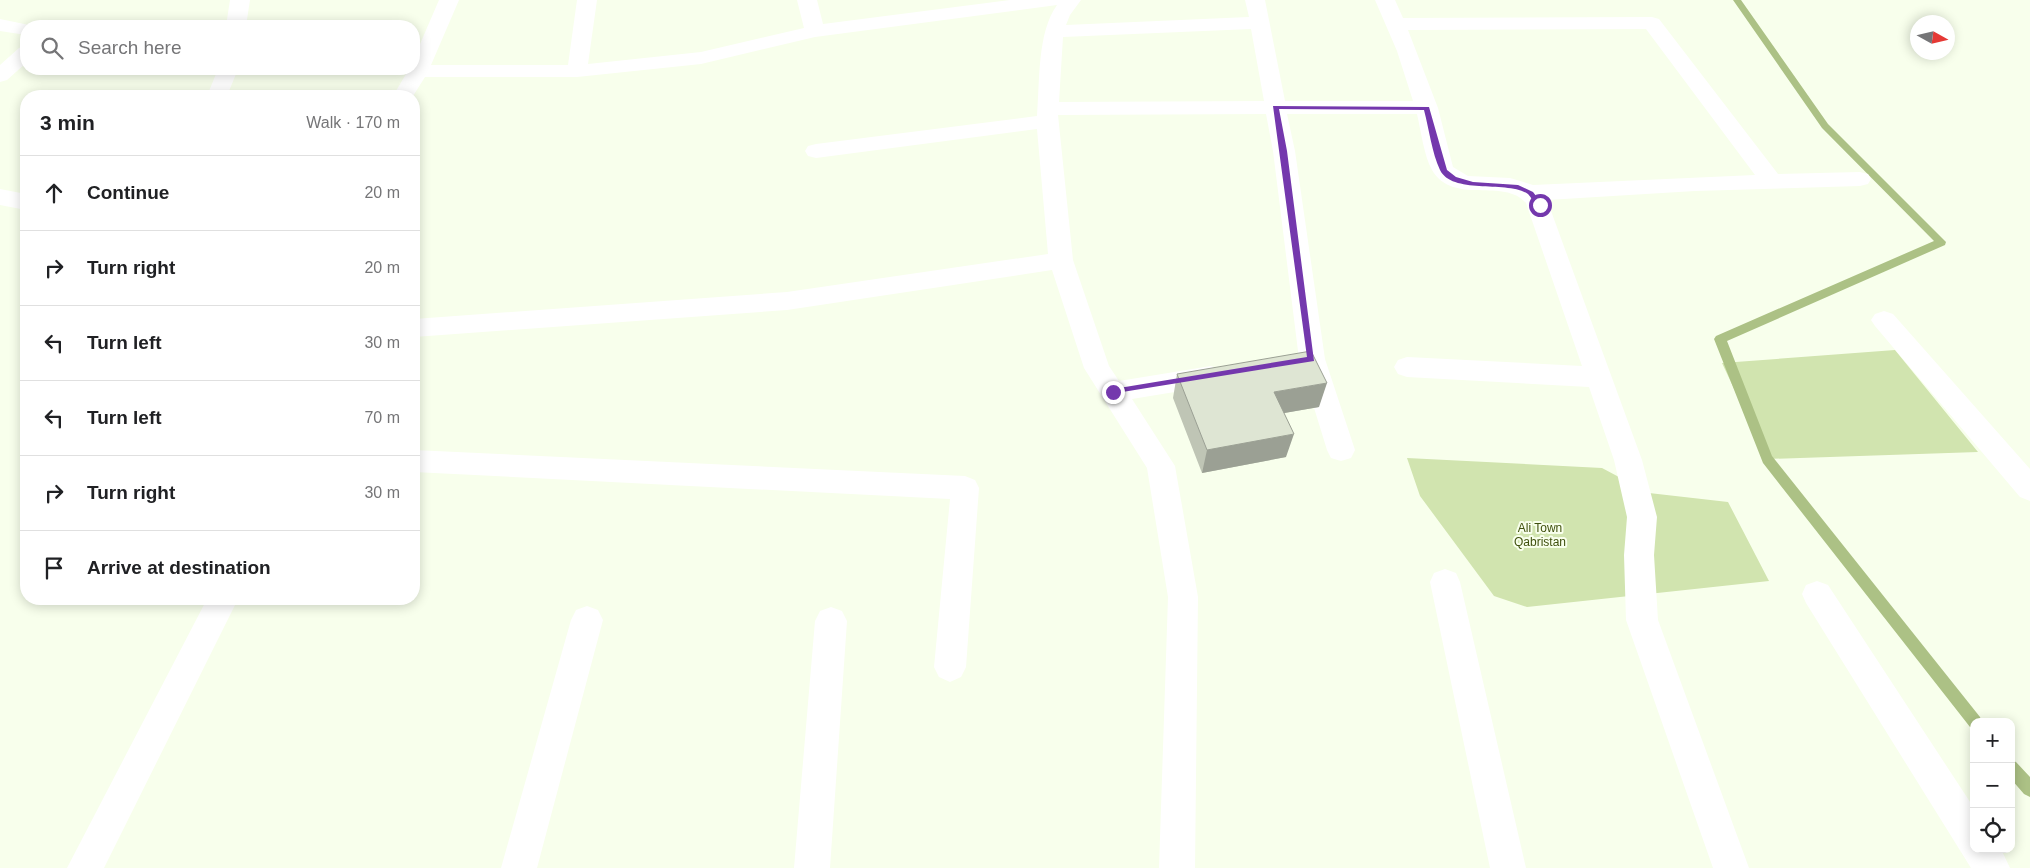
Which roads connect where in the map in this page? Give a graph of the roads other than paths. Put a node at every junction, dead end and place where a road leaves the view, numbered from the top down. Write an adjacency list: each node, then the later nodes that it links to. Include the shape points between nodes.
1 (240, 0): 10 (street)
2 (449, 0): 18 (street)
3 (588, 0): 20 (street)
4 (807, 0): 15 (street)
5 (1055, 0): 9 (street)
6 (1071, 0): 16 (street)
7 (1255, 0): 11 (street)
8 (1385, 0): 12 (street)
9 (951, 6): 15 (street)
10 (237, 20)
11 (1258, 23): 16 (street); 26 (street)
12 (1397, 24): 27 (street); 31 (street, via 1652,23)
13 (0, 25): 14 (street)
14 (20, 28)
15 (815, 31): 20 (street, via 701,58)
16 (1054, 31): 28 (street)
17 (20, 58): 23 (street)
18 (420, 66)
19 (420, 71): 20 (street)
20 (577, 72)
21 (226, 75): 24 (street)
22 (416, 75): 25 (street)
23 (0, 76)
24 (220, 90)
25 (407, 90)
26 (1275, 107): 27 (street); 28 (street); 42 (street, via 1284,151 1302,361)
27 (1427, 108): 32 (street, via 1444,171 1453,179 1516,187)
28 (1047, 115): 29 (street); 35 (street)
29 (816, 151)
30 (1860, 179): 31 (street)
31 (1773, 183): 32 (street)
32 (1530, 193): 40 (street, via 1540,205)
33 (0, 197): 34 (street)
34 (20, 201)
35 (1061, 260): 37 (street, via 786,302); 41 (street, via 1097,368)
36 (1884, 320): 44 (street)
37 (420, 328)
38 (1408, 368): 40 (street)
39 (1236, 372): 41 (street)
40 (1598, 377): 58 (street, via 1628,460 1642,517 1639,555 1642,620)
41 (1113, 392): 56 (street, via 1161,466 1183,598)
42 (1341, 450)
43 (420, 462): 50 (street, via 965,488)
44 (2030, 489)
45 (1445, 582): 57 (street)
46 (1817, 594): 51 (street)
47 (220, 605): 53 (street)
48 (586, 620): 54 (street)
49 (831, 621): 55 (street)
50 (950, 668)
51 (1970, 834)
52 (1983, 853): 59 (street)
53 (85, 868)
54 (519, 868)
55 (812, 868)
56 (1177, 868)
57 (1508, 868)
58 (1731, 868)
59 (1992, 868)

